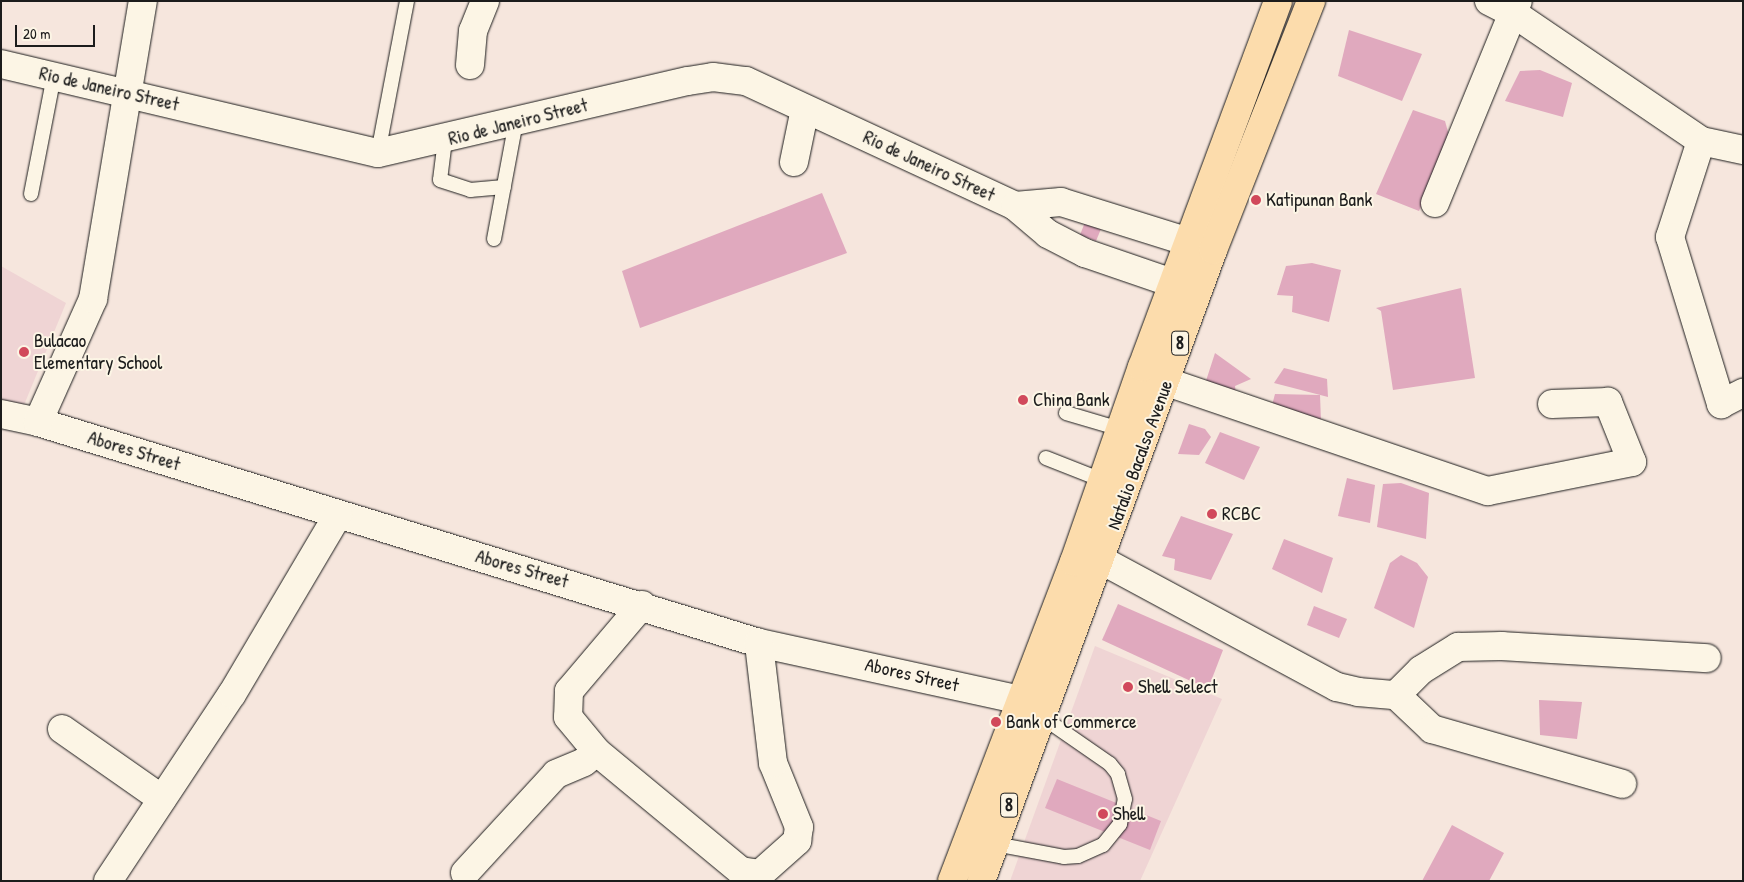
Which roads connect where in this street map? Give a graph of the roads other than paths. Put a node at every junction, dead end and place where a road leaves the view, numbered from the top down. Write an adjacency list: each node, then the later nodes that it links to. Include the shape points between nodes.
1 (143, 1): 11 (street)
2 (406, 1): 17 (lane)
3 (485, 1): 9 (street, via 473,31)
4 (1278, 1): 24 (main road, Natalio Bacalso Avenue / 8)
5 (1311, 1): 24 (main road, Natalio Bacalso Avenue / 8)
6 (1489, 1): 7 (street)
7 (1515, 7): 15 (street); 21 (street)
8 (1, 64): 10 (street, Rio de Janeiro Street)
9 (470, 66)
10 (54, 76): 11 (street, Rio de Janeiro Street); 20 (lane)
11 (126, 93): 17 (street, Rio de Janeiro Street); 31 (street, via 94,300)
12 (805, 108): 13 (street, Rio de Janeiro Street, via 746,81 713,77); 18 (street); 22 (street, Rio de Janeiro Street)
13 (516, 122): 14 (street, Rio de Janeiro Street); 19 (lane)
14 (444, 140): 17 (street, Rio de Janeiro Street); 19 (lane, via 440,180 470,190)
15 (1701, 141): 16 (street); 27 (street, via 1670,237 1721,404)
16 (1740, 141)
17 (378, 153)
18 (794, 162)
19 (504, 187): 23 (lane)
20 (31, 194)
21 (1435, 202)
22 (1015, 206): 24 (street, Rio de Janeiro Street, via 1061,202); 25 (street, Rio de Janeiro Street, via 1048,234 1085,253)
23 (494, 239)
24 (1201, 246): 25 (main road, Natalio Bacalso Avenue / 8)
25 (1186, 286): 26 (main road, Natalio Bacalso Avenue / 8); 32 (main road, Natalio Bacalso Avenue / 8)
26 (1167, 382): 28 (street, via 1488,491 1632,462 1608,402); 36 (main road, Natalio Bacalso Avenue / 8)
27 (1743, 392)
28 (1552, 404)
29 (1066, 412): 32 (lane)
30 (1, 414): 31 (street, Abores Street)
31 (38, 422): 35 (street, Abores Street)
32 (1120, 429): 34 (main road, Natalio Bacalso Avenue / 8)
33 (1046, 458): 34 (lane)
34 (1102, 480): 41 (main road, Natalio Bacalso Avenue / 8)
35 (338, 515): 37 (street, Abores Street); 46 (street, via 232,694)
36 (1101, 560): 40 (street, via 1337,687); 42 (main road, Natalio Bacalso Avenue / 8)
37 (642, 605): 38 (street, Abores Street); 44 (street, via 569,691 568,717)
38 (759, 643): 41 (street, Abores Street); 44 (street, via 773,763 799,827 797,841 760,874 741,871)
39 (1708, 658): 40 (street, via 1502,646 1458,647 1421,670)
40 (1396, 695): 45 (street, via 1432,729)
41 (1018, 700): 42 (street, Abores Street); 50 (main road, Natalio Bacalso Avenue / 8)
42 (1044, 711): 47 (main road, Natalio Bacalso Avenue / 8); 47 (lane, via 1114,769 1125,799 1120,824 1103,845 1078,856 1064,857)
43 (62, 729): 46 (street)
44 (597, 752): 48 (street, via 584,762 556,774)
45 (1622, 784)
46 (162, 799): 49 (street)
47 (995, 844): 51 (main road, Natalio Bacalso Avenue / 8)
48 (465, 873)
49 (108, 881)
50 (952, 881)
51 (981, 881)

